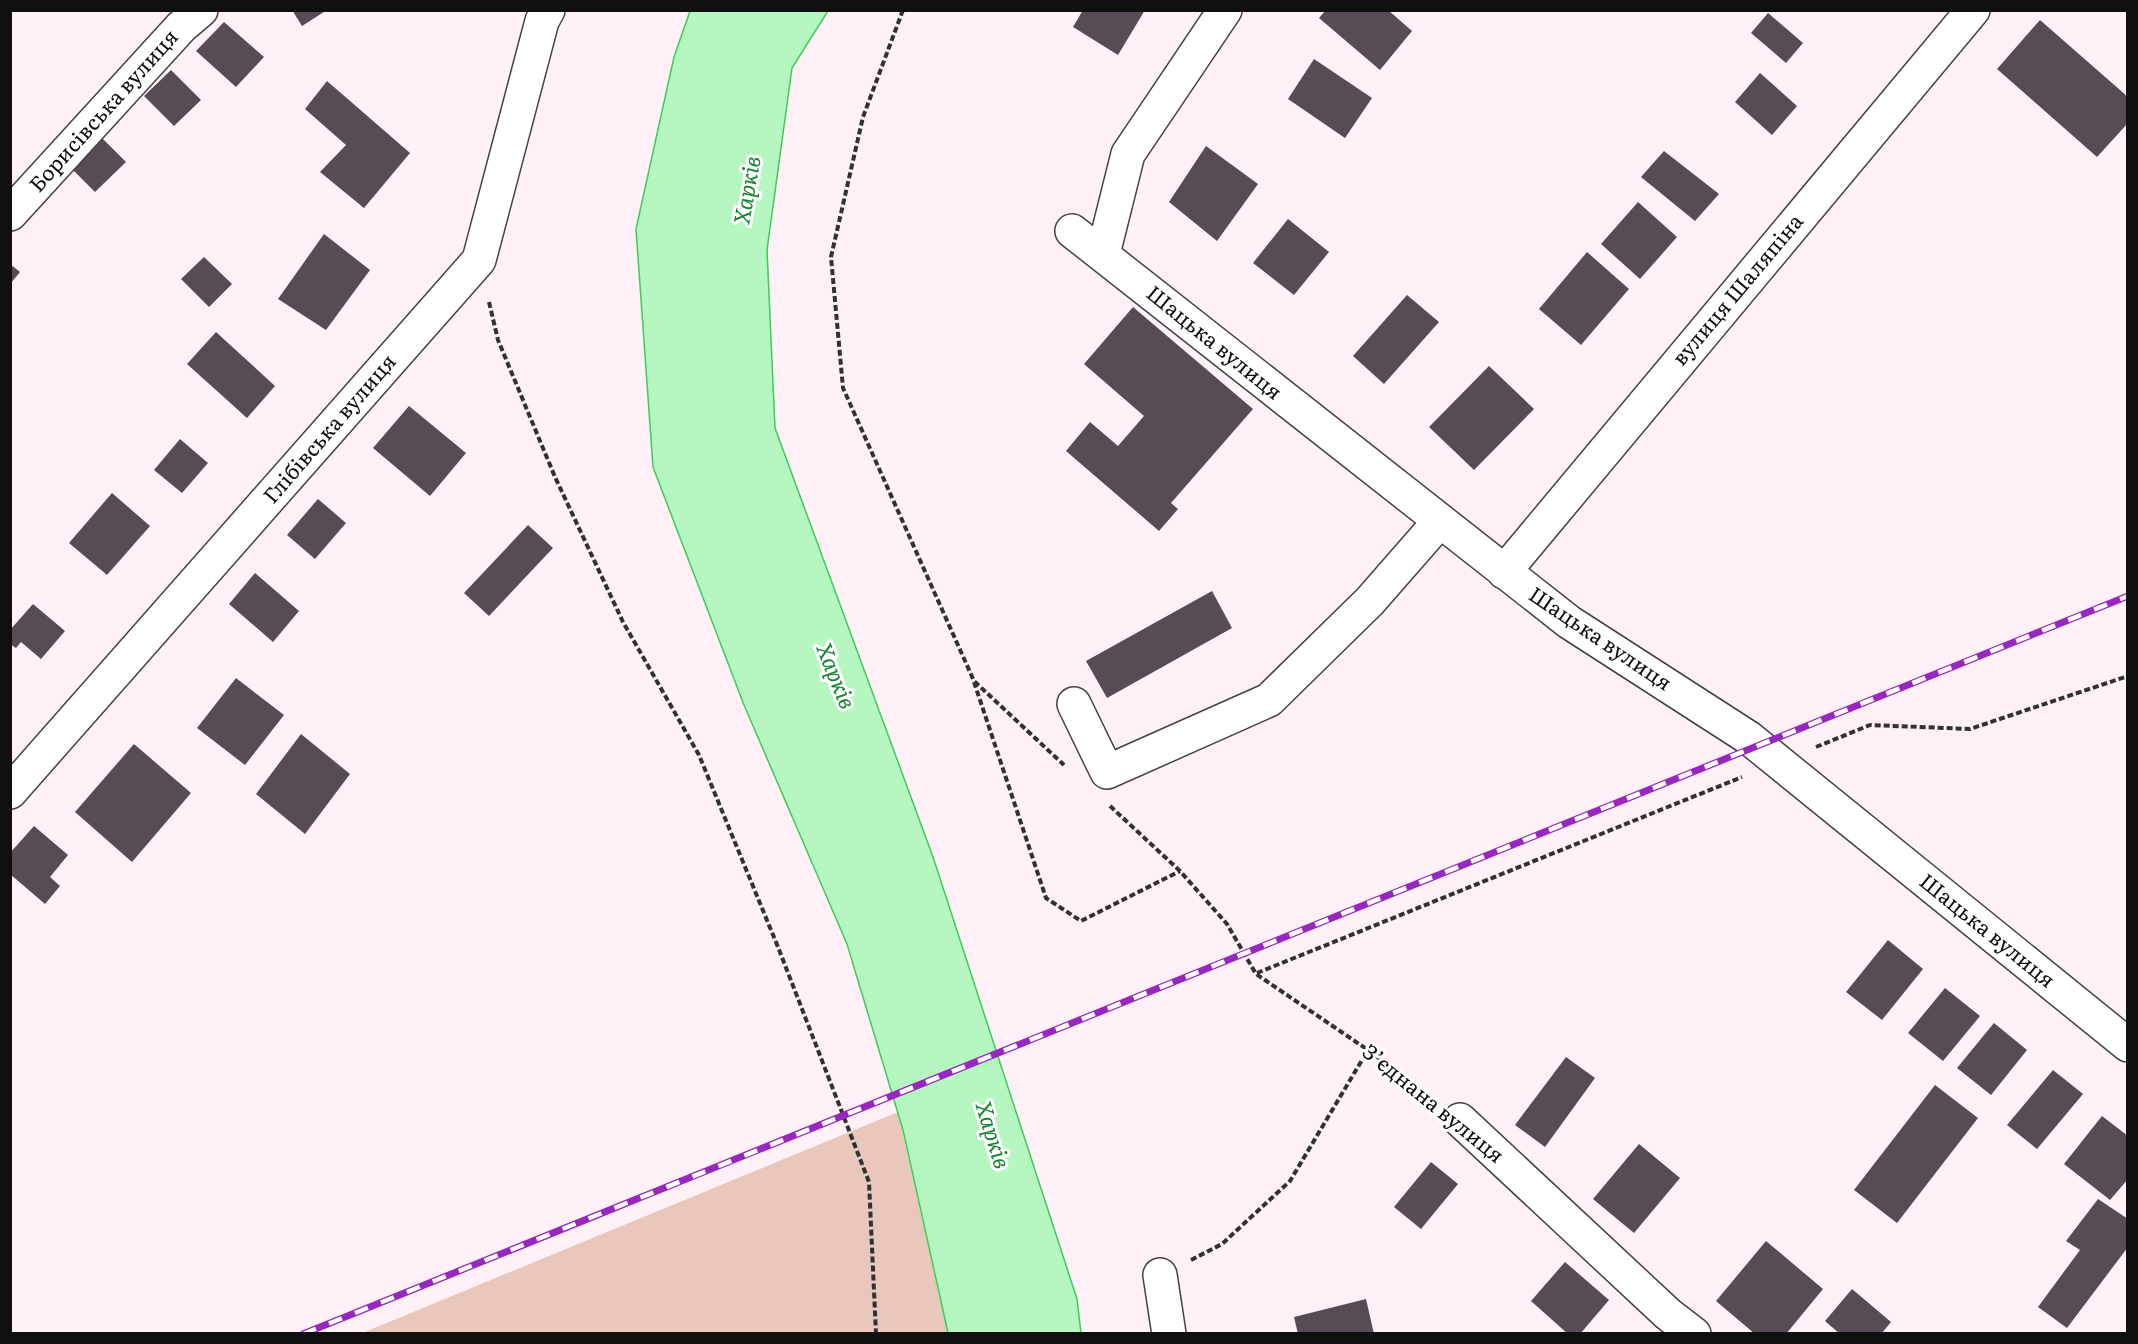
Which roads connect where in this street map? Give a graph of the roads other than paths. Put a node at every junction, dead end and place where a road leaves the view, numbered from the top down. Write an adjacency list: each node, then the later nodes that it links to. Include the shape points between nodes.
1 (201, 10): 5 (street, Борисівська вулиця)
2 (548, 10): 11 (street, Глібівська вулиця, via 479,260)
3 (1225, 10): 7 (street, via 1128,154)
4 (1973, 10): 9 (street, вулиця Шаляпіна)
5 (10, 214)
6 (1072, 231): 7 (street, Шацька вулиця)
7 (1103, 254): 8 (street, Шацька вулиця)
8 (1439, 522): 9 (street, Шацька вулиця); 10 (street, via 1370,601 1269,700 1107,772)
9 (1504, 572): 12 (street, Шацька вулиця, via 1569,622 1749,738)
10 (1074, 704)
11 (10, 792)
12 (2127, 1045)
13 (1460, 1120): 15 (street, З’єднана вулиця)
14 (1161, 1275): 16 (street)
15 (1659, 1324): 17 (street, З’єднана вулиця)
16 (1169, 1334)
17 (1694, 1334)

